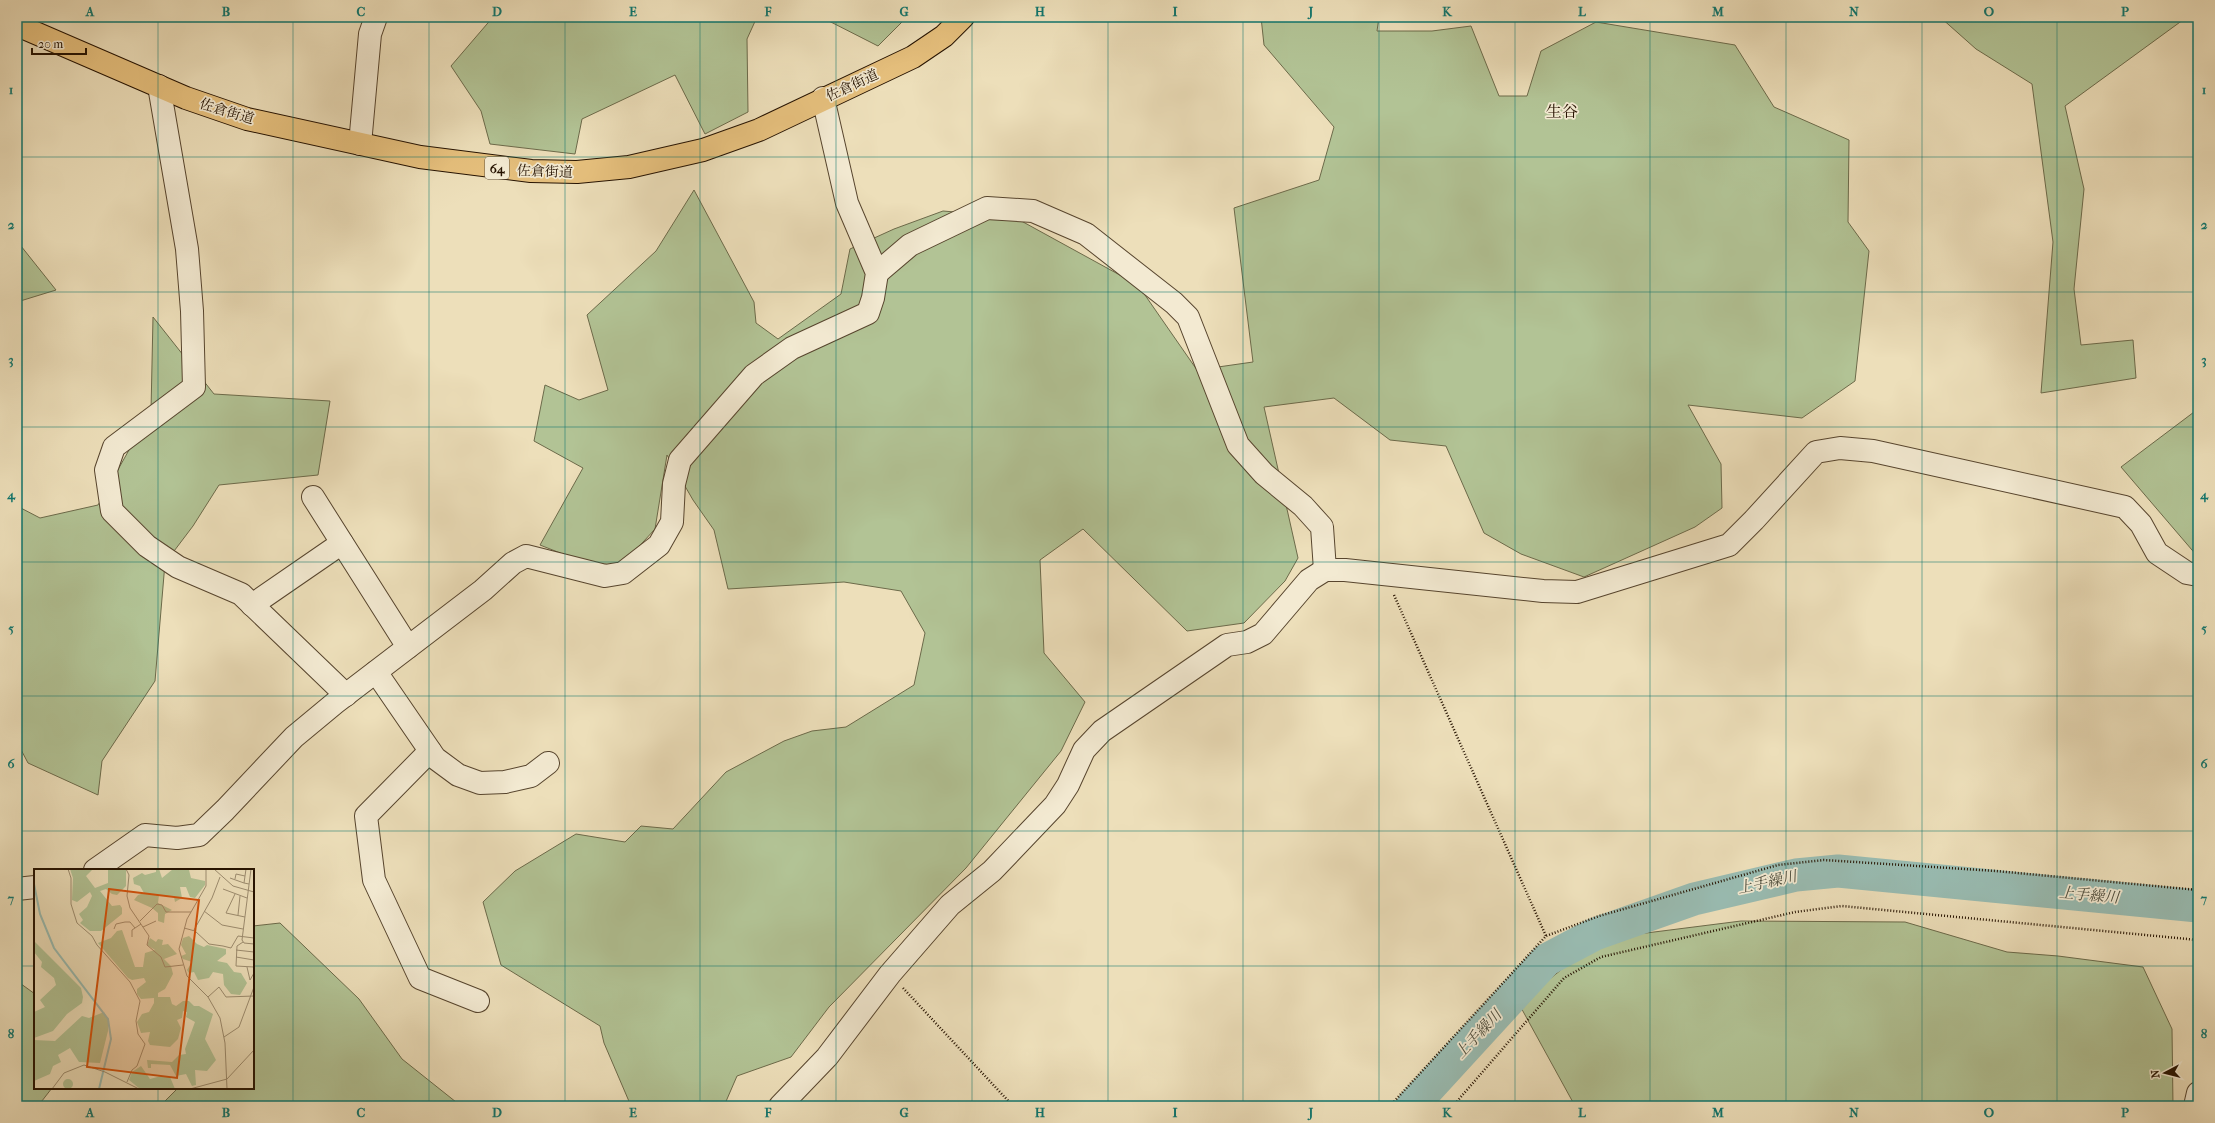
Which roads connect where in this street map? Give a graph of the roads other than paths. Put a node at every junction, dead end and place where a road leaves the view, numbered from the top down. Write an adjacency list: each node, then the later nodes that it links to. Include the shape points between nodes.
1 (376, 17): 6 (street, via 370,34)
2 (963, 17): 5 (main road, 佐倉街道 / 64, via 944,36 913,57)
3 (17, 25): 4 (main road, 佐倉街道 / 64)
4 (159, 86): 6 (main road, 佐倉街道 / 64, via 247,119); 12 (street, via 187,249 194,387 114,447 106,470 112,511 147,546 178,567 241,594)
5 (823, 98): 6 (main road, 佐倉街道 / 64, via 758,130 702,150 629,167 576,172 531,171 476,166); 7 (street, via 847,203)
6 (360, 144)
7 (877, 273): 10 (street, via 910,245 987,208 1033,211 1086,234 1174,303 1188,317 1238,445 1264,474 1303,506 1322,527); 13 (street, via 868,313 792,348 754,375 680,460 674,484 672,522 658,545 623,573 605,576 526,556 513,563 483,590)
8 (313, 497): 9 (street)
9 (342, 543): 12 (street); 13 (street)
10 (1326, 570): 11 (street, via 1577,592 1728,545 1816,452 1840,448 1873,451 2125,507 2141,524 2157,553 2187,573); 23 (street, via 1309,580 1263,634 1246,642 1227,645 1102,731 1084,750 1068,786 1055,805 992,871 950,906 890,974 827,1057)
11 (2198, 575)
12 (252, 604): 15 (street)
13 (408, 647): 14 (street)
14 (376, 672): 15 (street); 16 (street)
15 (346, 695): 18 (street, via 294,737 199,835 177,838 145,835)
16 (430, 751): 17 (street, via 435,758 458,775 480,783 505,782 531,776); 21 (street, via 366,816 374,880 420,978)
17 (548, 763)
18 (96, 869)
19 (34, 887): 20 (street)
20 (17, 889)
21 (478, 1001)
22 (2198, 1093): 24 (street)
23 (780, 1106)
24 (2195, 1106)

